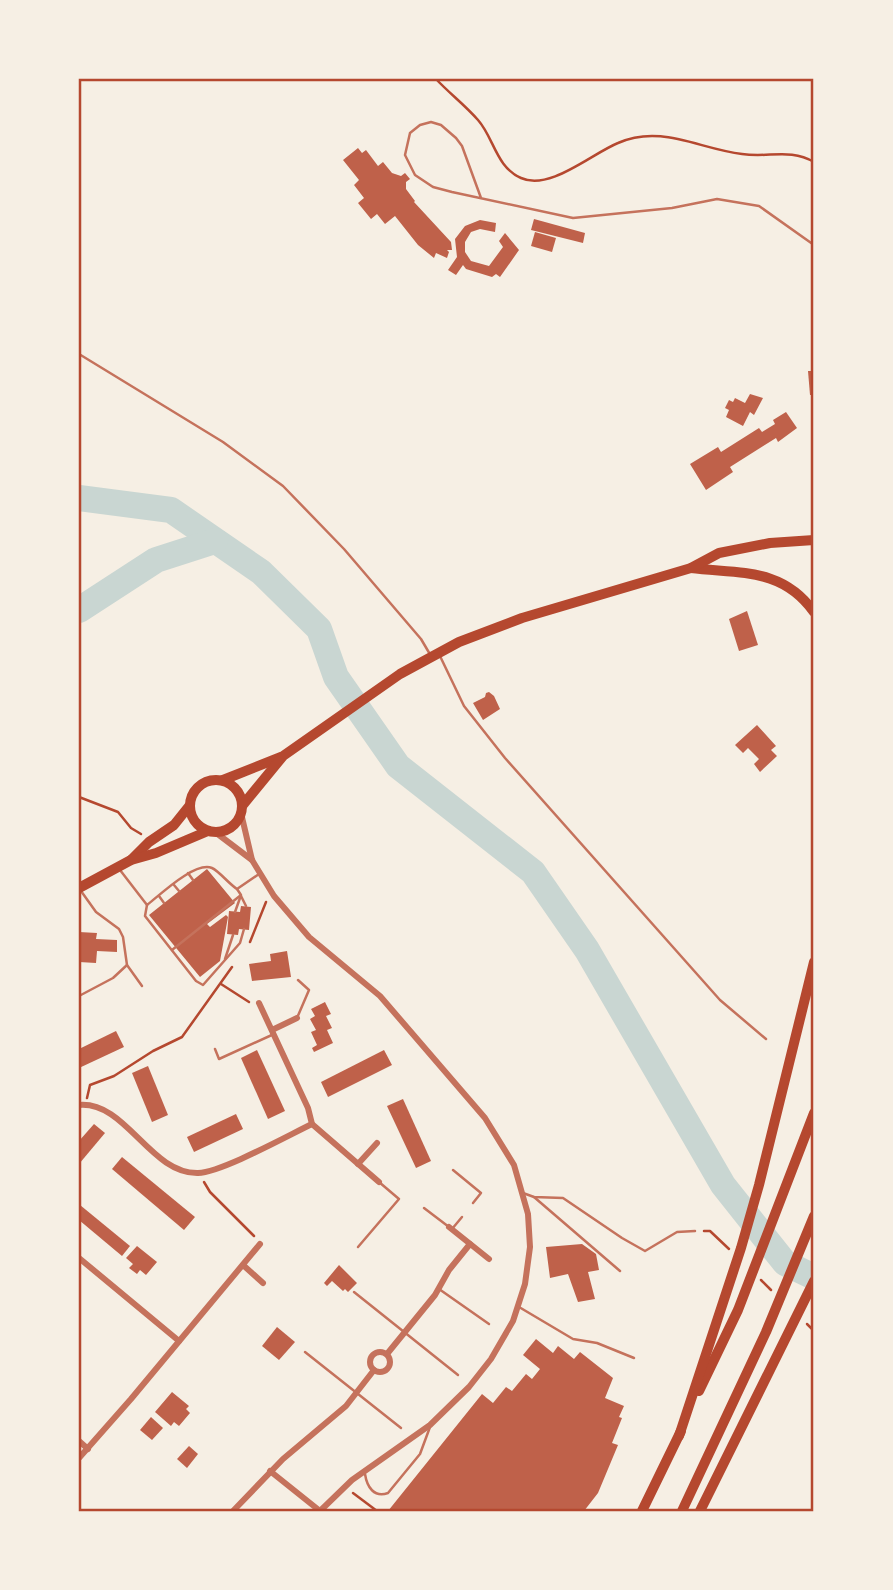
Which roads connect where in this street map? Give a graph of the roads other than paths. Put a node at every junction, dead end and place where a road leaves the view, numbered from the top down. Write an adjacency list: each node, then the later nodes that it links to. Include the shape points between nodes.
1 (481, 198): 1 (lane, via 433,187 415,175 405,155 410,133 431,122 456,138); 2 (lane, via 573,218 717,200 759,206)
2 (814, 245)
3 (79, 354): 7 (lane, via 223,442 283,486 344,548)
4 (814, 540): 5 (main road, via 719,553)
5 (691, 568): 6 (main road, via 746,571 770,579 800,596); 7 (main road, via 522,618)
6 (814, 612)
7 (435, 654): 8 (main road); 41 (lane, via 464,706 505,758 720,1000)
8 (283, 757): 9 (main road); 11 (main road)
9 (223, 780): 10 (main road, via 203,783 193,792); 11 (main road, via 235,787)
10 (190, 805): 12 (main road, via 193,818); 13 (main road, via 174,825)
11 (242, 810): 12 (main road, via 228,829); 14 (street)
12 (212, 831): 13 (main road); 14 (street)
13 (131, 860): 15 (main road)
14 (252, 860): 17 (street)
15 (119, 867): 20 (main road); 26 (lane)
16 (188, 873): 18 (lane); 19 (lane); 21 (lane, via 210,867)
17 (260, 873): 21 (lane); 50 (street, via 309,937 380,996 478,1109 506,1151)
18 (193, 880)
19 (174, 884): 22 (lane); 24 (lane)
20 (79, 888): 34 (lane, via 123,937)
21 (237, 889): 23 (lane)
22 (179, 891)
23 (241, 895): 27 (lane); 28 (lane); 31 (lane)
24 (159, 896): 25 (lane); 26 (lane)
25 (164, 903)
26 (147, 905): 31 (lane, via 145,916)
27 (246, 906)
28 (235, 912)
29 (244, 929): 33 (lane, via 240,943)
30 (233, 935): 33 (lane)
31 (172, 950): 33 (lane, via 203,985)
32 (814, 962): 81 (highway, via 741,1248)
33 (224, 963)
34 (127, 965): 36 (lane); 37 (lane)
35 (298, 980): 39 (lane, via 309,990)
36 (142, 986)
37 (79, 996)
38 (259, 1003): 40 (street)
39 (297, 1018): 40 (street)
40 (273, 1032): 42 (lane, via 219,1059); 45 (street)
41 (766, 1039)
42 (215, 1049)
43 (82, 1105): 45 (street, via 108,1112 172,1166 199,1173)
44 (814, 1113): 81 (highway, via 737,1310)
45 (312, 1124): 47 (street)
46 (377, 1143): 47 (street)
47 (358, 1164): 49 (street)
48 (453, 1170): 52 (lane, via 481,1193)
49 (379, 1182): 60 (lane, via 399,1199)
50 (522, 1193): 51 (lane); 69 (street, via 530,1247)
51 (534, 1197): 57 (lane, via 563,1198 645,1251 677,1232); 64 (lane)
52 (473, 1203)
53 (424, 1208): 56 (lane)
54 (814, 1216): 90 (highway, via 766,1332)
55 (462, 1217): 56 (lane)
56 (450, 1228): 59 (street)
57 (695, 1231)
58 (260, 1244): 63 (street)
59 (470, 1244): 62 (street); 67 (street)
60 (358, 1247)
61 (79, 1258): 72 (street)
62 (489, 1259)
63 (243, 1265): 66 (street); 72 (street)
64 (620, 1271)
65 (814, 1281): 91 (highway)
66 (263, 1283)
67 (439, 1289): 70 (lane); 71 (street)
68 (354, 1292): 71 (lane)
69 (519, 1307): 75 (lane, via 573,1339); 79 (street, via 491,1359)
70 (489, 1324)
71 (404, 1332): 74 (street); 77 (lane)
72 (180, 1341): 83 (street)
73 (305, 1352): 78 (lane)
74 (387, 1354): 76 (street, via 391,1360 387,1370); 76 (street, via 373,1354 370,1364)
75 (634, 1358)
76 (374, 1370): 78 (street)
77 (458, 1375)
78 (355, 1394): 80 (lane); 85 (street)
79 (430, 1425): 86 (street); 86 (lane, via 420,1454 388,1493 380,1495 370,1489)
80 (401, 1428)
81 (679, 1436): 89 (highway)
82 (79, 1441): 83 (street)
83 (88, 1449): 84 (street)
84 (79, 1458)
85 (270, 1471): 87 (street); 88 (street)
86 (365, 1471): 88 (street)
87 (233, 1511)
88 (320, 1511)
89 (642, 1511)
90 (682, 1511)
91 (700, 1511)

